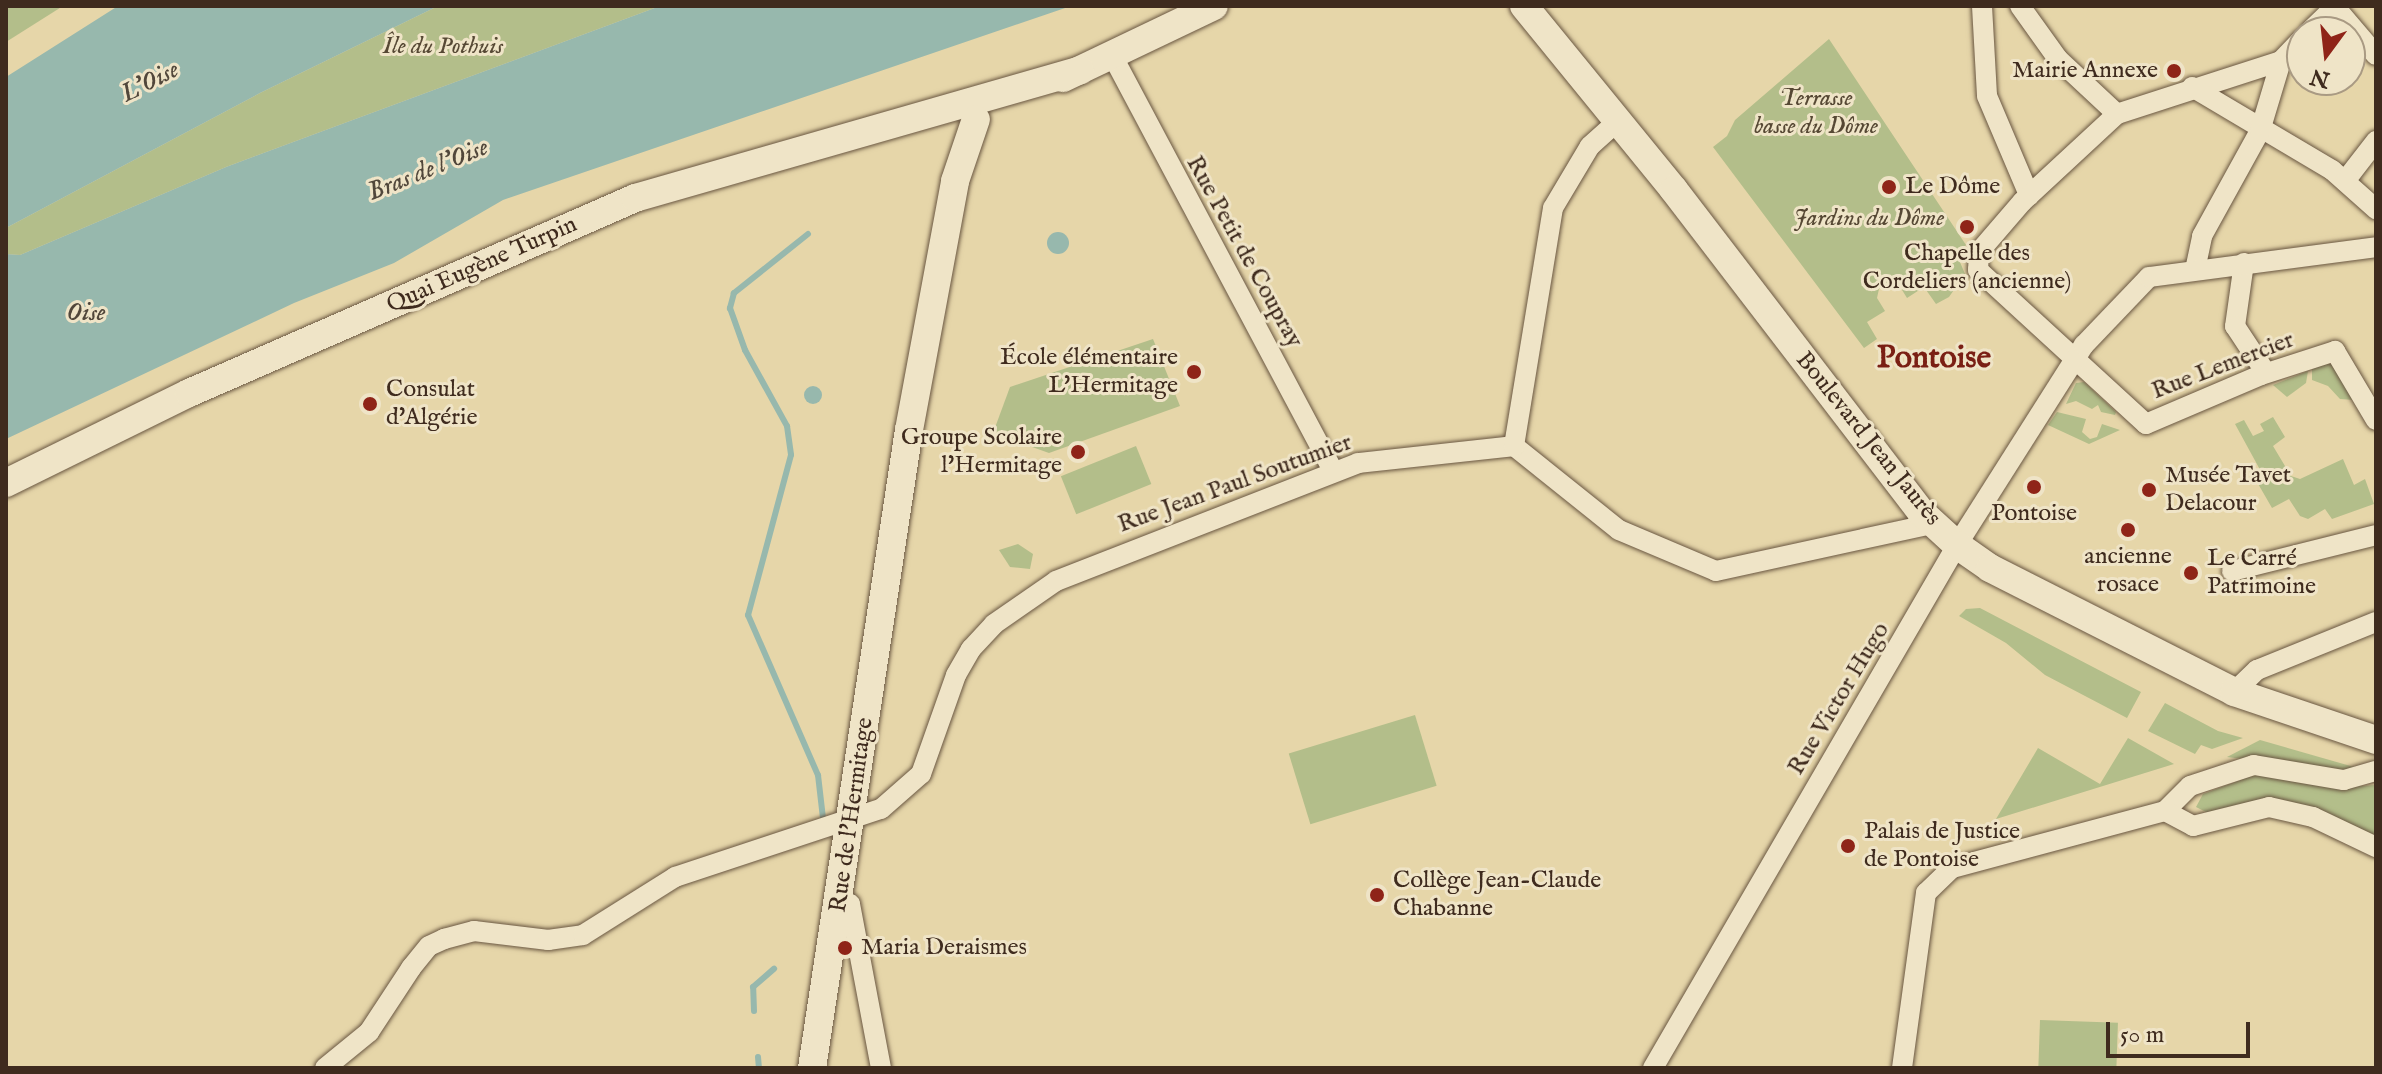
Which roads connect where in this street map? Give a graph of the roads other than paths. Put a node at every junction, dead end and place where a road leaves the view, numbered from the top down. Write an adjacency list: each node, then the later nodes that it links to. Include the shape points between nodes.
1 (1214, 6): 6 (main road)
2 (1524, 6): 14 (main road, Boulevard Jean Jaurès)
3 (1982, 6): 18 (street, via 1987,96)
4 (2020, 6): 12 (street, via 2058,59)
5 (2323, 14): 7 (street)
6 (1112, 55): 10 (main road); 27 (street, Rue Petit de Coupray)
7 (2376, 55)
8 (2286, 56): 9 (street)
9 (2281, 61): 11 (street); 15 (street)
10 (1080, 70): 13 (main road); 13 (main road, via 991,94)
11 (2192, 87): 12 (street); 15 (street)
12 (2117, 114): 18 (street)
13 (961, 116): 28 (main road, Quai Eugène Turpin, via 635,198 189,393); 38 (main road, Rue de l'Hermitage, via 955,181 909,430)
14 (1618, 121): 26 (street, via 1590,146 1553,208); 29 (main road, Boulevard Jean Jaurès)
15 (2260, 131): 17 (street); 22 (street, via 2202,236)
16 (2376, 141): 17 (street)
17 (2345, 181): 19 (street)
18 (2029, 195): 23 (street, via 1979,252 1978,270)
19 (2376, 209)
20 (2376, 247): 21 (street)
21 (2244, 263): 22 (street); 24 (street, via 2235,326)
22 (2195, 270): 23 (street, Rue Victor Hugo, via 2149,277)
23 (2074, 359): 24 (street, Rue Lemercier, via 2146,424); 31 (street, Rue Victor Hugo)
24 (2266, 373): 25 (street, Rue Lemercier, via 2335,351)
25 (2376, 420)
26 (1514, 446): 27 (street, Rue Jean Paul Soutumier, via 1358,463); 29 (street, via 1619,530 1716,571)
27 (1334, 472): 38 (street, Rue Jean Paul Soutumier, via 1031,595 971,649 956,675 921,774 899,797)
28 (6, 483)
29 (1932, 524): 31 (main road, Boulevard Jean Jaurès)
30 (2376, 535): 32 (street)
31 (1957, 545): 34 (main road, Boulevard Jean Jaurès, via 1990,568); 44 (street, Rue Victor Hugo)
32 (2232, 571)
33 (2376, 622): 34 (street, via 2257,670)
34 (2234, 692): 35 (main road, Boulevard Jean Jaurès)
35 (2376, 740)
36 (2376, 771): 37 (street, via 2344,780 2254,765 2190,786)
37 (2165, 811): 39 (street, via 2193,826 2269,807 2313,817); 45 (street, via 1952,868 1926,893)
38 (850, 823): 40 (main road, Rue de l'Hermitage); 41 (street, Rue Jean Paul Soutumier, via 675,877 583,935 548,940 474,931 429,946 369,1032)
39 (2376, 847)
40 (840, 902): 42 (main road, Rue de l'Hermitage); 43 (street, via 850,904)
41 (325, 1068)
42 (812, 1068)
43 (881, 1068)
44 (1653, 1068)
45 (1902, 1068)

